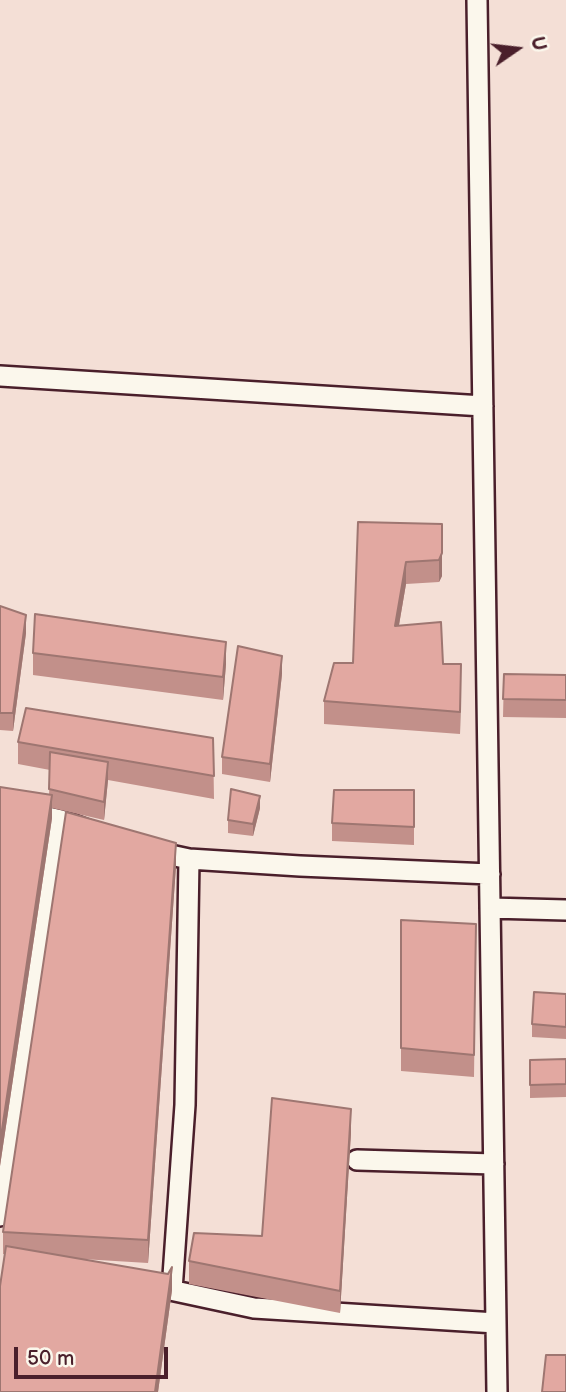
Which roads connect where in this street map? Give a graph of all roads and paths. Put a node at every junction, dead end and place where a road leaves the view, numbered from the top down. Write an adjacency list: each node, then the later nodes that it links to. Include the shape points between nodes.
1 (477, 0): 3 (street)
2 (0, 376): 3 (street)
3 (483, 405): 9 (street)
4 (0, 806): 5 (street)
5 (61, 820): 6 (street); 14 (street, via 34,967)
6 (107, 837)
7 (131, 845): 8 (street)
8 (189, 859): 9 (street); 16 (street, via 185,1105)
9 (490, 874): 10 (street)
10 (491, 908): 11 (street); 13 (street)
11 (566, 910)
12 (357, 1160): 13 (street)
13 (494, 1164): 17 (street)
14 (0, 1216)
15 (132, 1282): 16 (street)
16 (172, 1290): 17 (street, via 254,1308)
17 (496, 1323): 18 (street)
18 (497, 1392)

